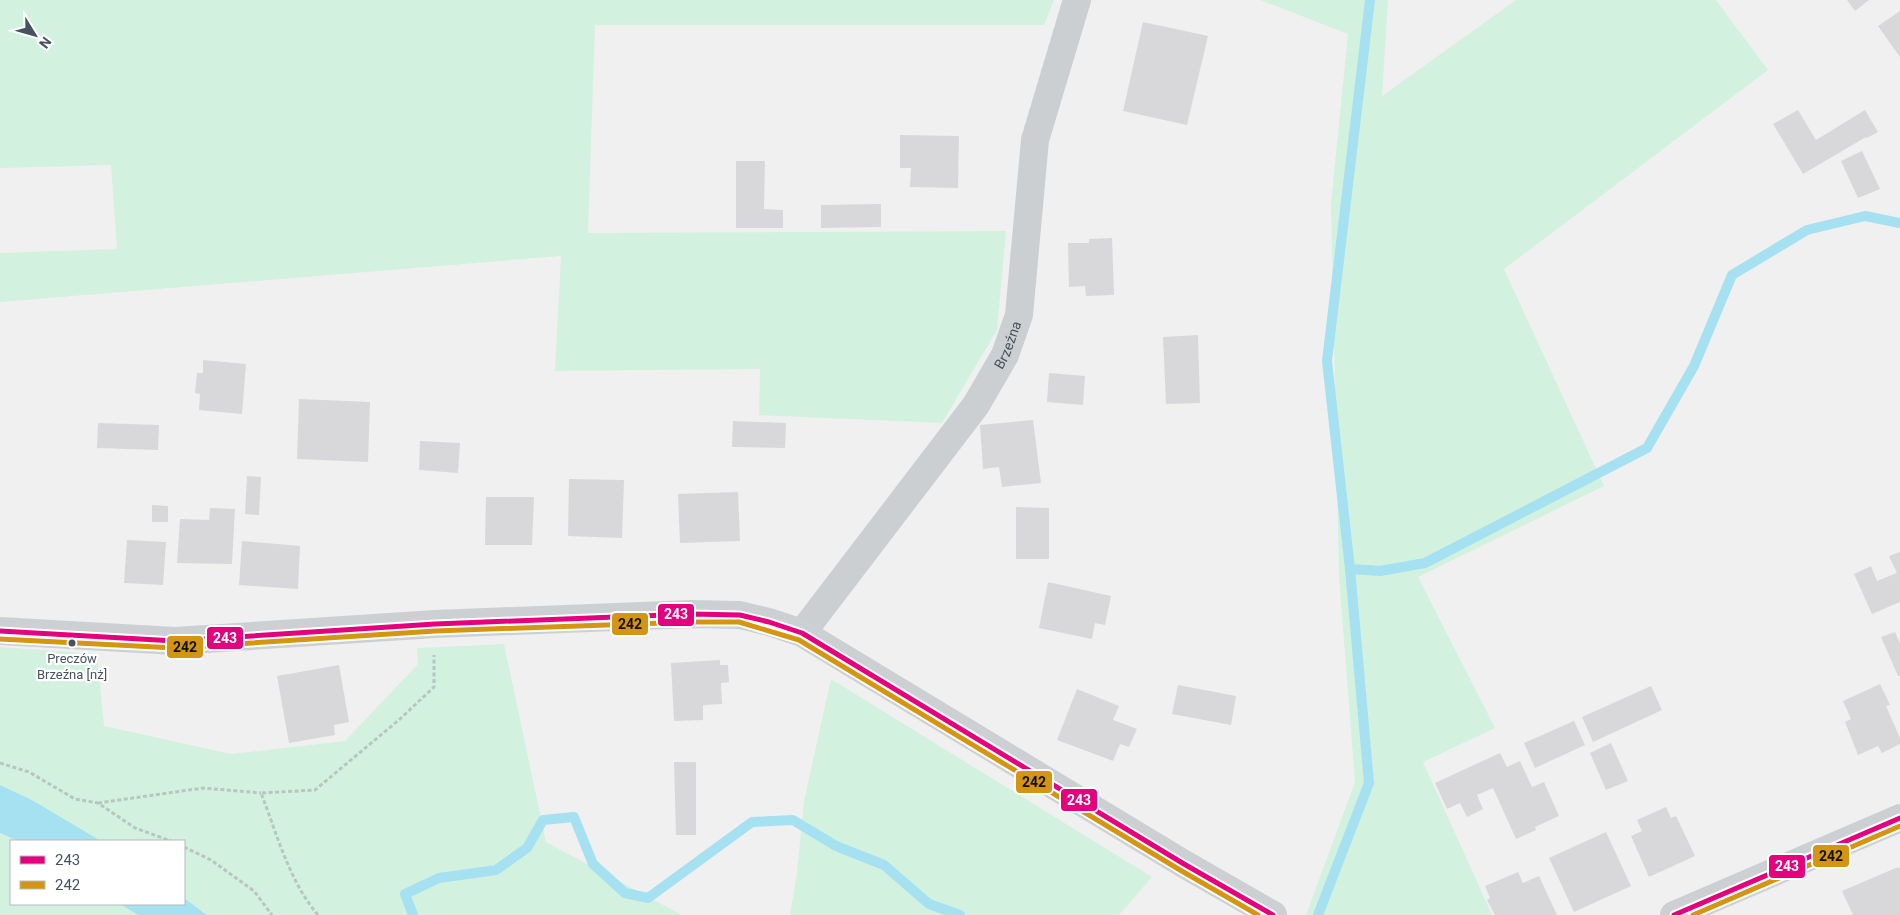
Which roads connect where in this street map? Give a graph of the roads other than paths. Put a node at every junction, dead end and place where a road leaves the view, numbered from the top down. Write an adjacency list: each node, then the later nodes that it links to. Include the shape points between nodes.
1 (1077, 0): 3 (street, Brzeźna, via 1035,140 1019,315 1005,355 976,405)
2 (0, 631): 3 (street, via 175,641 435,624 691,614 740,615)
3 (802, 633): 5 (street)
4 (1900, 818): 6 (street)
5 (1273, 915)
6 (1674, 915)

